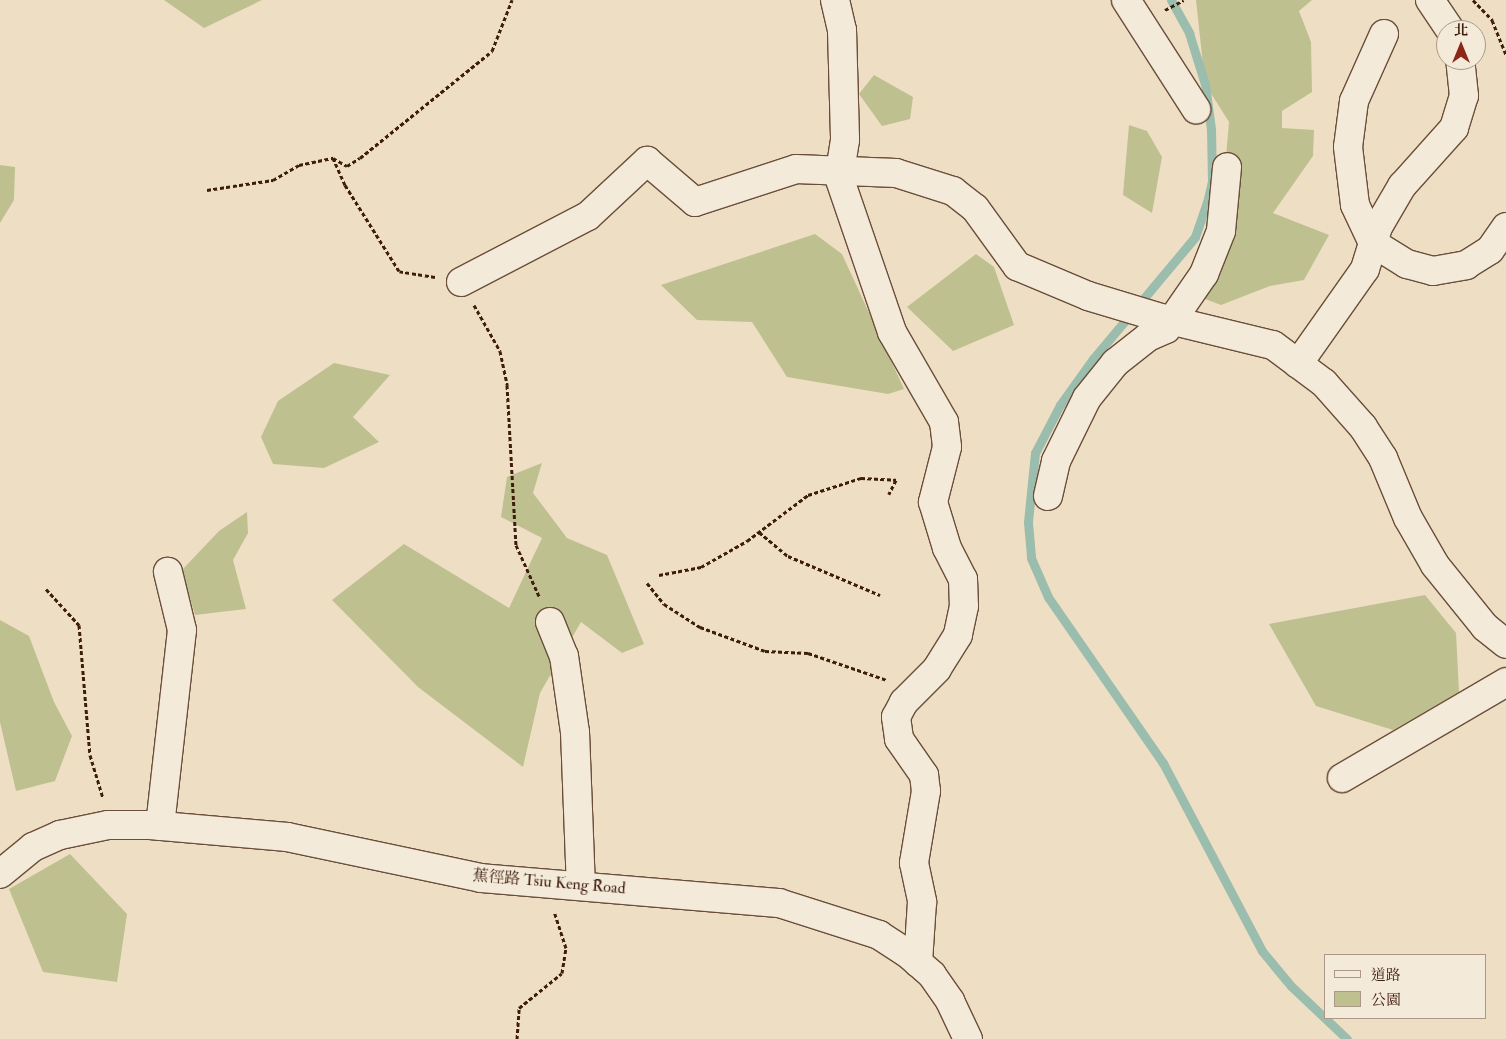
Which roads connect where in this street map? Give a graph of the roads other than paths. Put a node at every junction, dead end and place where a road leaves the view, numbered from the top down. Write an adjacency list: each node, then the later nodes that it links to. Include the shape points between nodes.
1 (835, 0): 9 (street, via 842,30 845,140)
2 (1126, 0): 7 (street)
3 (1430, 0): 4 (street)
4 (1443, 20)
5 (1384, 34): 11 (street, via 1354,101 1348,146 1355,205)
6 (1461, 70): 11 (street, via 1464,96 1454,128 1402,186)
7 (1196, 109)
8 (1227, 167): 13 (street, via 1222,231 1204,274)
9 (840, 169): 12 (street, via 816,173 796,169 695,202 647,161 588,216); 13 (street, via 896,173 953,191 975,208 1017,266 1088,296); 24 (street, via 839,177 892,332 944,422 946,447 933,502 944,539 963,579 964,606 958,634 937,669 904,702 896,717 899,739 924,775 926,791 914,863 922,902)
10 (1506, 227): 11 (street, via 1490,250 1466,265 1434,271 1407,264)
11 (1373, 243): 14 (street, via 1365,269)
12 (461, 282)
13 (1166, 320): 14 (street, via 1273,345); 15 (street, via 1166,329 1148,337 1116,363 1087,398 1056,461)
14 (1298, 364): 18 (street, via 1324,383 1363,427 1383,458 1408,518 1435,564 1485,627)
15 (1048, 496)
16 (168, 572): 21 (street, via 182,630)
17 (550, 622): 23 (street, via 564,656 575,732)
18 (1506, 644)
19 (1506, 682): 20 (street)
20 (1342, 778)
21 (160, 826): 22 (street, 蕉徑路 Tsiu Keng Road, via 108,825 60,835); 23 (street, 蕉徑路 Tsiu Keng Road, via 287,837 481,878)
22 (2, 867)
23 (581, 886): 24 (street, 蕉徑路 Tsiu Keng Road, via 779,903 879,935)
24 (918, 963): 25 (street, 蕉徑路 Tsiu Keng Road, via 950,1001)
25 (968, 1039)

